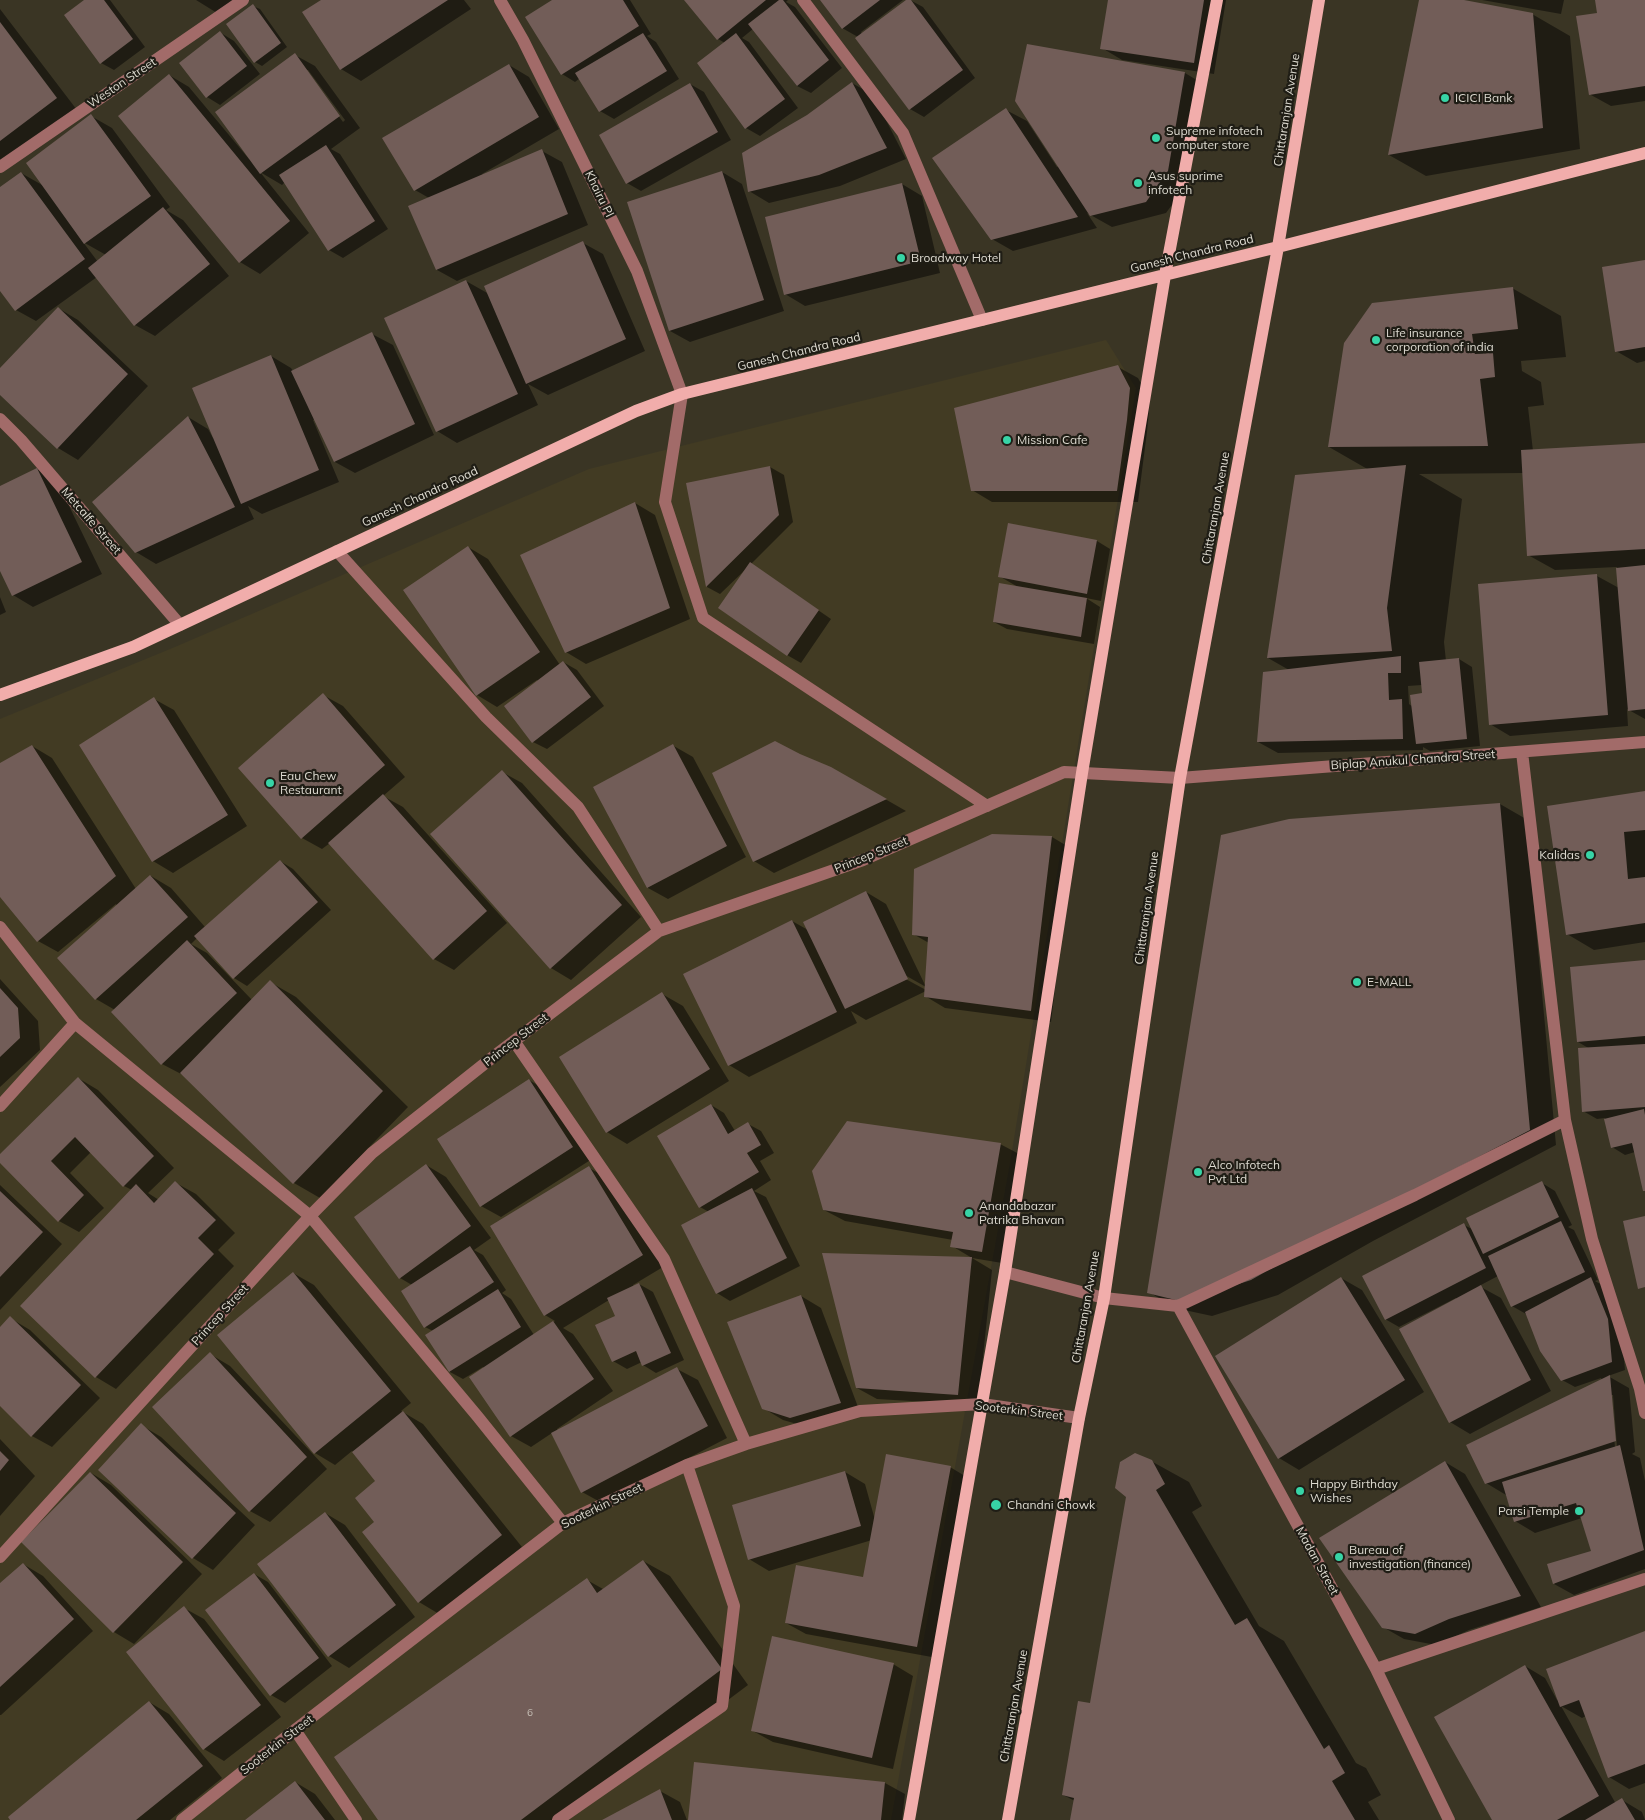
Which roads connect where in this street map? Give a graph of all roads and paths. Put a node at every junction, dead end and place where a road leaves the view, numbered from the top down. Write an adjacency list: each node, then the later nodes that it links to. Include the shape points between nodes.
1 (243, 0): 7 (street, Weston Street)
2 (500, 0): 11 (street, Khairu Pl, via 637,271)
3 (803, 0): 10 (street, via 903,133)
4 (1217, 0): 9 (main road)
5 (1319, 0): 8 (main road, Chittaranjan Avenue)
6 (1645, 153): 8 (main road, Ganesh Chandra Road)
7 (0, 167)
8 (1278, 247): 9 (main road, Ganesh Chandra Road); 19 (main road, Chittaranjan Avenue)
9 (1165, 275): 10 (main road, Ganesh Chandra Road); 18 (main road)
10 (982, 320): 11 (main road, Ganesh Chandra Road)
11 (682, 394): 13 (main road, Ganesh Chandra Road, via 636,411); 20 (street, via 665,502 703,618)
12 (0, 419): 14 (street, Metcalfe Street, via 22,440)
13 (337, 551): 14 (main road, Ganesh Chandra Road); 22 (street, via 486,718 578,807)
14 (180, 625): 15 (main road, Ganesh Chandra Road, via 133,647)
15 (0, 695)
16 (1645, 742): 17 (street, Biplap Anukul Chandra Street)
17 (1522, 752): 19 (street, Biplap Anukul Chandra Street); 26 (street)
18 (1082, 773): 19 (street, Princep Street); 20 (street, Princep Street, via 1064,772); 28 (main road)
19 (1180, 778): 29 (main road, Chittaranjan Avenue)
20 (987, 806): 22 (street, Princep Street, via 863,860)
21 (0, 927): 23 (street)
22 (659, 931): 24 (street, Princep Street)
23 (76, 1023): 25 (street); 27 (street)
24 (514, 1041): 27 (street, Princep Street, via 372,1154); 34 (street, via 664,1259)
25 (0, 1106)
26 (1565, 1120): 30 (street); 32 (street, via 1592,1239)
27 (310, 1216): 36 (street); 37 (street, Princep Street)
28 (1005, 1272): 29 (street); 31 (main road)
29 (1104, 1298): 30 (street); 33 (main road, Chittaranjan Avenue)
30 (1178, 1306): 39 (street, Madan Street)
31 (982, 1404): 33 (street, Sooterkin Street); 34 (street, Sooterkin Street, via 860,1411); 44 (main road)
32 (1645, 1413)
33 (1079, 1418): 45 (main road, Chittaranjan Avenue)
34 (746, 1444): 35 (street, Sooterkin Street)
35 (687, 1465): 36 (street, Sooterkin Street); 43 (street, via 734,1606 722,1706)
36 (563, 1523): 40 (street, Sooterkin Street)
37 (0, 1557)
38 (1645, 1579): 39 (street)
39 (1376, 1669): 46 (street, Madan Street)
40 (295, 1730): 41 (street, Sooterkin Street); 42 (street)
41 (182, 1820)
42 (356, 1820)
43 (558, 1820)
44 (909, 1820)
45 (1008, 1820)
46 (1449, 1820)

